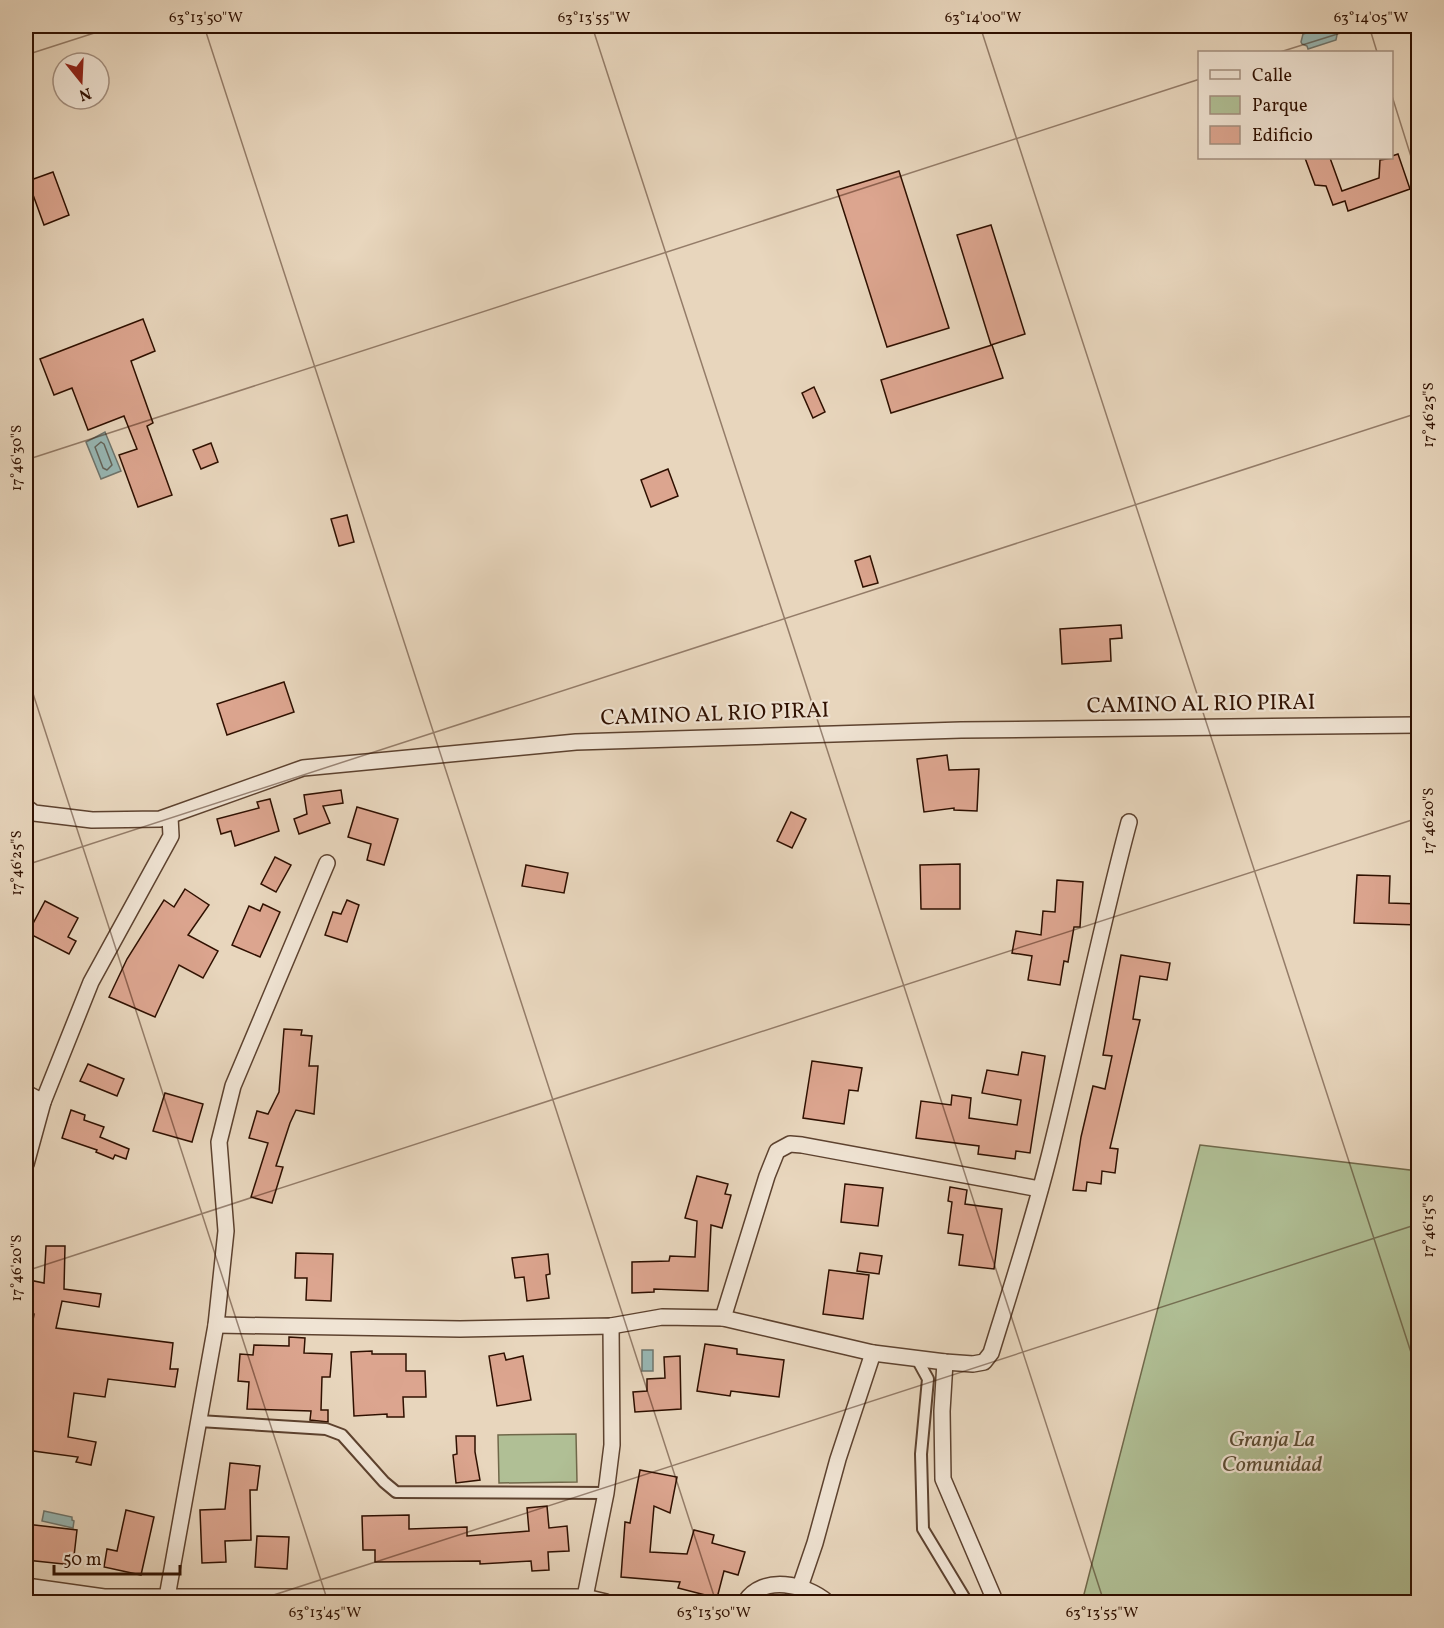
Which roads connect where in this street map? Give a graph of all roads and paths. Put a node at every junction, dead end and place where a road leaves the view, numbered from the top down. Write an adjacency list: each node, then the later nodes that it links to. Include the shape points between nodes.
1 (1419, 725): 3 (street, CAMINO AL RIO PIRAI, via 961,730 576,742 303,768)
2 (26, 807): 3 (street, CAMINO AL RIO PIRAI, via 34,813 92,820)
3 (170, 817): 7 (street, via 171,836 91,982)
4 (1129, 822): 9 (street)
5 (327, 863): 11 (street, via 233,1086 219,1142 226,1231)
6 (26, 1093): 7 (street)
7 (43, 1102): 8 (street)
8 (26, 1164)
9 (1040, 1189): 10 (street, via 790,1144 777,1151 767,1176); 15 (street, via 991,1353 984,1362)
10 (723, 1318): 12 (street, via 662,1317); 13 (street)
11 (216, 1324): 12 (street, via 449,1329); 16 (street)
12 (611, 1326): 17 (street, via 612,1445)
13 (873, 1353): 14 (street); 19 (street)
14 (917, 1359): 15 (street); 27 (street, via 928,1379 921,1454 923,1529)
15 (945, 1362): 20 (street, via 942,1479)
16 (199, 1421): 17 (street, via 326,1429 342,1435 396,1492); 21 (street)
17 (606, 1493): 22 (street)
18 (26, 1586): 21 (street, via 104,1597)
19 (800, 1587): 25 (street, via 779,1584 760,1589); 26 (street)
20 (993, 1596)
21 (167, 1597): 23 (street)
22 (585, 1597): 23 (street); 24 (street)
23 (487, 1600)
24 (606, 1602)
25 (745, 1602)
26 (827, 1602)
27 (967, 1602)

